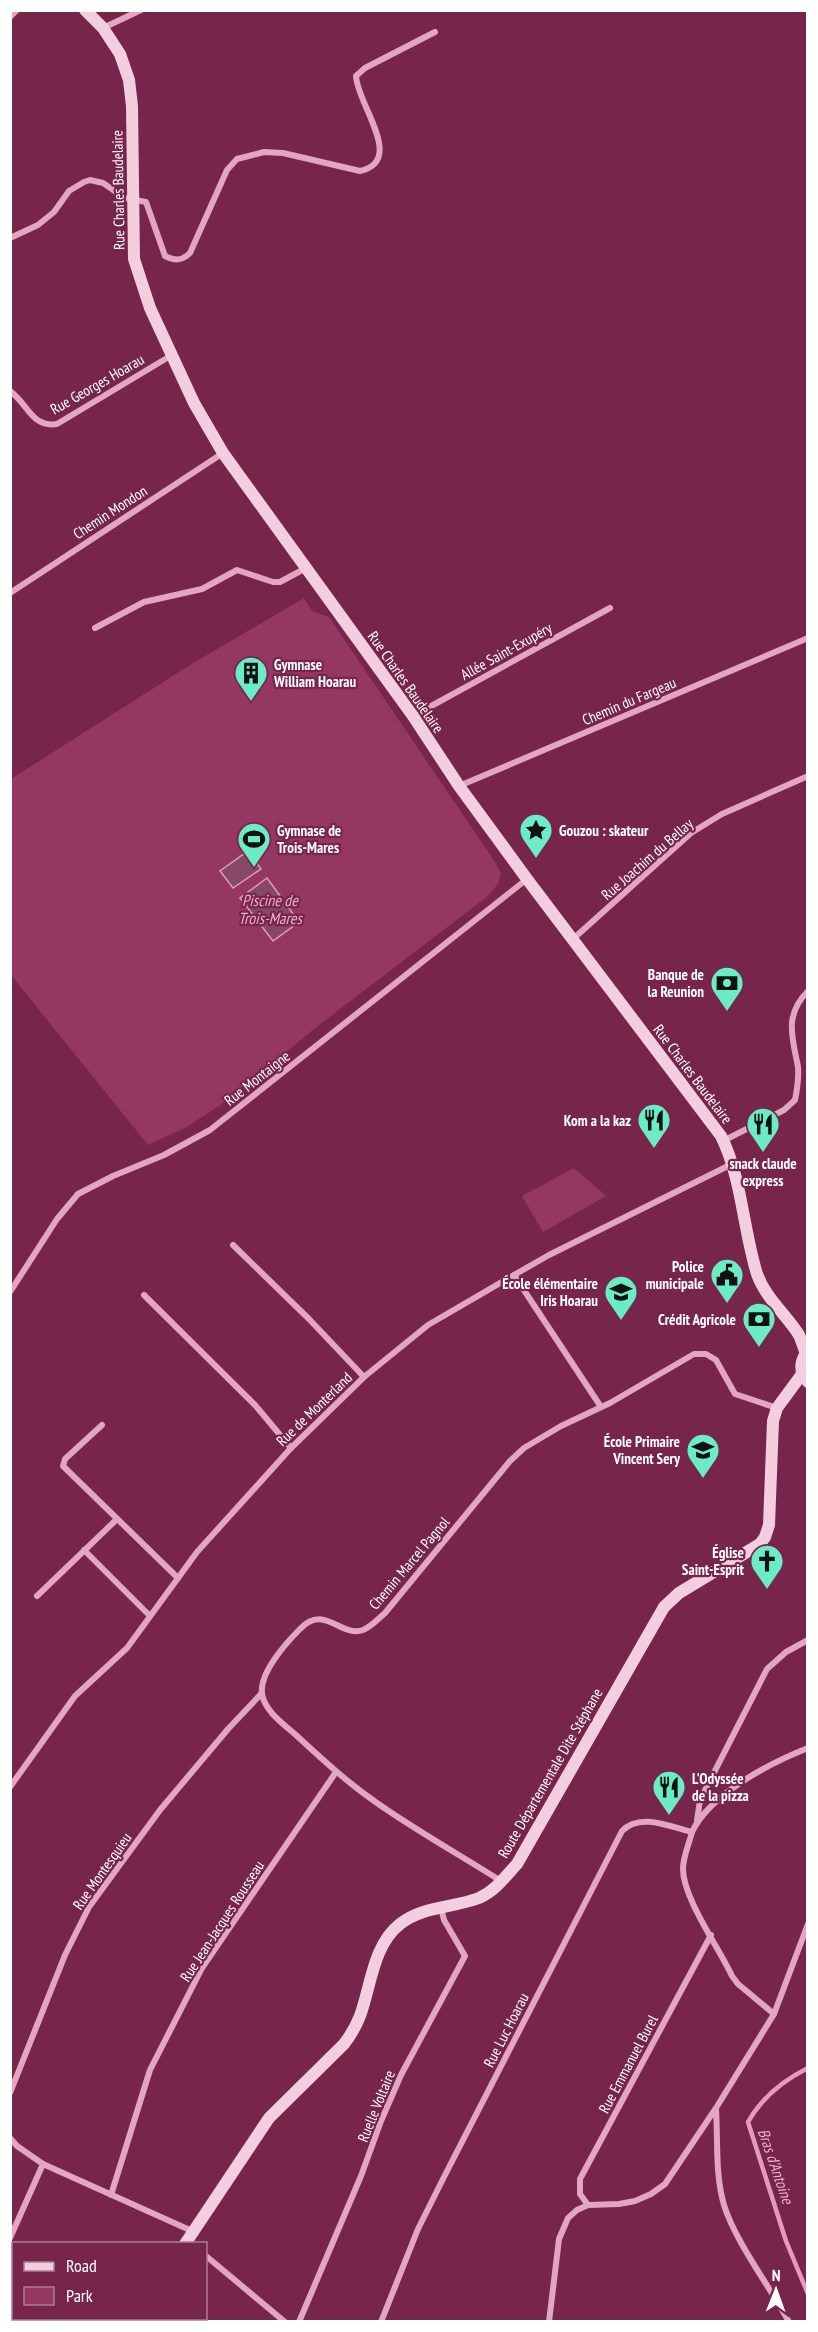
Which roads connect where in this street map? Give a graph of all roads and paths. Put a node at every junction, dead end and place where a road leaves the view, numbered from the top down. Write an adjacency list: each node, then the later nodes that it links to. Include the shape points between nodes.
1 (17, 10): 4 (street)
2 (85, 10): 5 (main road, Rue Charles Baudelaire)
3 (141, 10): 5 (street)
4 (10, 17)
5 (104, 28): 7 (main road, Rue Charles Baudelaire, via 120,54 129,80)
6 (435, 32): 7 (street, via 356,76 381,147 379,159 371,169 360,171 283,153 257,153 237,159 226,170 190,253 178,260 165,256 146,202)
7 (133, 198): 8 (street, via 125,198 103,183 90,180 69,191 39,225); 9 (main road, Rue Charles Baudelaire, via 134,259 150,308)
8 (10, 238)
9 (172, 355): 10 (street, Rue Georges Hoarau, via 57,424 40,423); 11 (main road, Rue Charles Baudelaire)
10 (10, 391)
11 (223, 453): 12 (main road, Rue Charles Baudelaire); 13 (street, Chemin Mondon)
12 (307, 567): 15 (street, via 280,582 237,570 202,589 144,602); 17 (main road, Rue Charles Baudelaire)
13 (10, 593)
14 (610, 608): 17 (street, Allée Saint-Exupéry)
15 (95, 628)
16 (807, 638): 19 (street, Chemin du Fargeau)
17 (413, 716): 19 (main road, Rue Charles Baudelaire)
18 (807, 776): 21 (street, Rue Joachim du Bellay, via 722,814 692,833)
19 (459, 786): 20 (main road, Rue Charles Baudelaire)
20 (527, 879): 21 (main road, Rue Charles Baudelaire); 27 (street, Rue Montaigne, via 210,1130 78,1194 57,1219)
21 (573, 939): 23 (main road, Rue Charles Baudelaire)
22 (807, 991): 23 (street, via 791,1025 798,1068 795,1100 784,1110)
23 (723, 1141): 24 (main road, Rue Charles Baudelaire)
24 (732, 1164): 26 (street, Rue de Monterland); 29 (main road, Rue Charles Baudelaire, via 758,1277)
25 (233, 1245): 30 (street)
26 (514, 1275): 30 (street, Rue de Monterland, via 428,1325); 32 (street)
27 (10, 1292)
28 (144, 1295): 35 (street, via 255,1405)
29 (805, 1345): 31 (main road, via 802,1359)
30 (364, 1377): 35 (street, Rue de Monterland)
31 (806, 1380): 33 (main road, Route Départementale Dite Stéphane, via 790,1390)
32 (602, 1407): 33 (street, Chemin Marcel Pagnol, via 694,1354 706,1354 716,1360 735,1394); 42 (street, Chemin Marcel Pagnol, via 561,1426 510,1461 374,1623 357,1631 323,1620 308,1622 300,1628 266,1671)
33 (777, 1408): 48 (main road, Route Départementale Dite Stéphane, via 765,1537 664,1607 516,1864)
34 (102, 1425): 36 (street, via 65,1459 63,1466)
35 (291, 1448): 38 (street, Rue de Monterland)
36 (116, 1520): 37 (street); 38 (street)
37 (84, 1550): 39 (street); 40 (street)
38 (178, 1578): 40 (street, Rue de Monterland)
39 (37, 1596)
40 (149, 1615): 45 (street, Rue de Monterland, via 127,1648 75,1696)
41 (807, 1640): 46 (street, via 766,1669 700,1800)
42 (262, 1693): 44 (street, via 272,1713); 53 (street, Rue Montesquieu, via 160,1810 89,1907 65,1955)
43 (807, 1748): 46 (street, via 768,1765 708,1807)
44 (336, 1772): 48 (street, via 378,1804); 57 (street, Rue Jean-Jacques Rousseau, via 202,1968 150,2070)
45 (10, 1787)
46 (697, 1822): 47 (street)
47 (692, 1832): 51 (street, via 683,1877); 64 (street, Rue Luc Hoarau, via 639,1822 626,1826 617,1839 418,2229)
48 (502, 1881): 49 (main road, Route Départementale Dite Stéphane, via 479,1898)
49 (441, 1908): 60 (main road, Route Départementale Dite Stéphane, via 416,1914 389,1936 379,1952 353,2031 269,2118); 63 (street, Ruelle Voltaire, via 465,1956 401,2074)
50 (807, 1924): 52 (street)
51 (711, 1935): 52 (street, via 738,1984); 58 (street, Rue Emmanuel Burel, via 580,2179 580,2194)
52 (774, 2014): 54 (street)
53 (10, 2093)
54 (716, 2108): 58 (street, via 665,2184 635,2201); 66 (street, via 724,2205)
55 (10, 2138): 56 (street)
56 (43, 2164): 57 (street); 59 (street)
57 (111, 2195): 60 (street)
58 (588, 2205): 65 (street, via 568,2218 559,2239)
59 (10, 2238)
60 (188, 2240)
61 (207, 2257): 62 (street)
62 (285, 2322)
63 (299, 2322)
64 (381, 2322)
65 (549, 2322)
66 (789, 2322)

